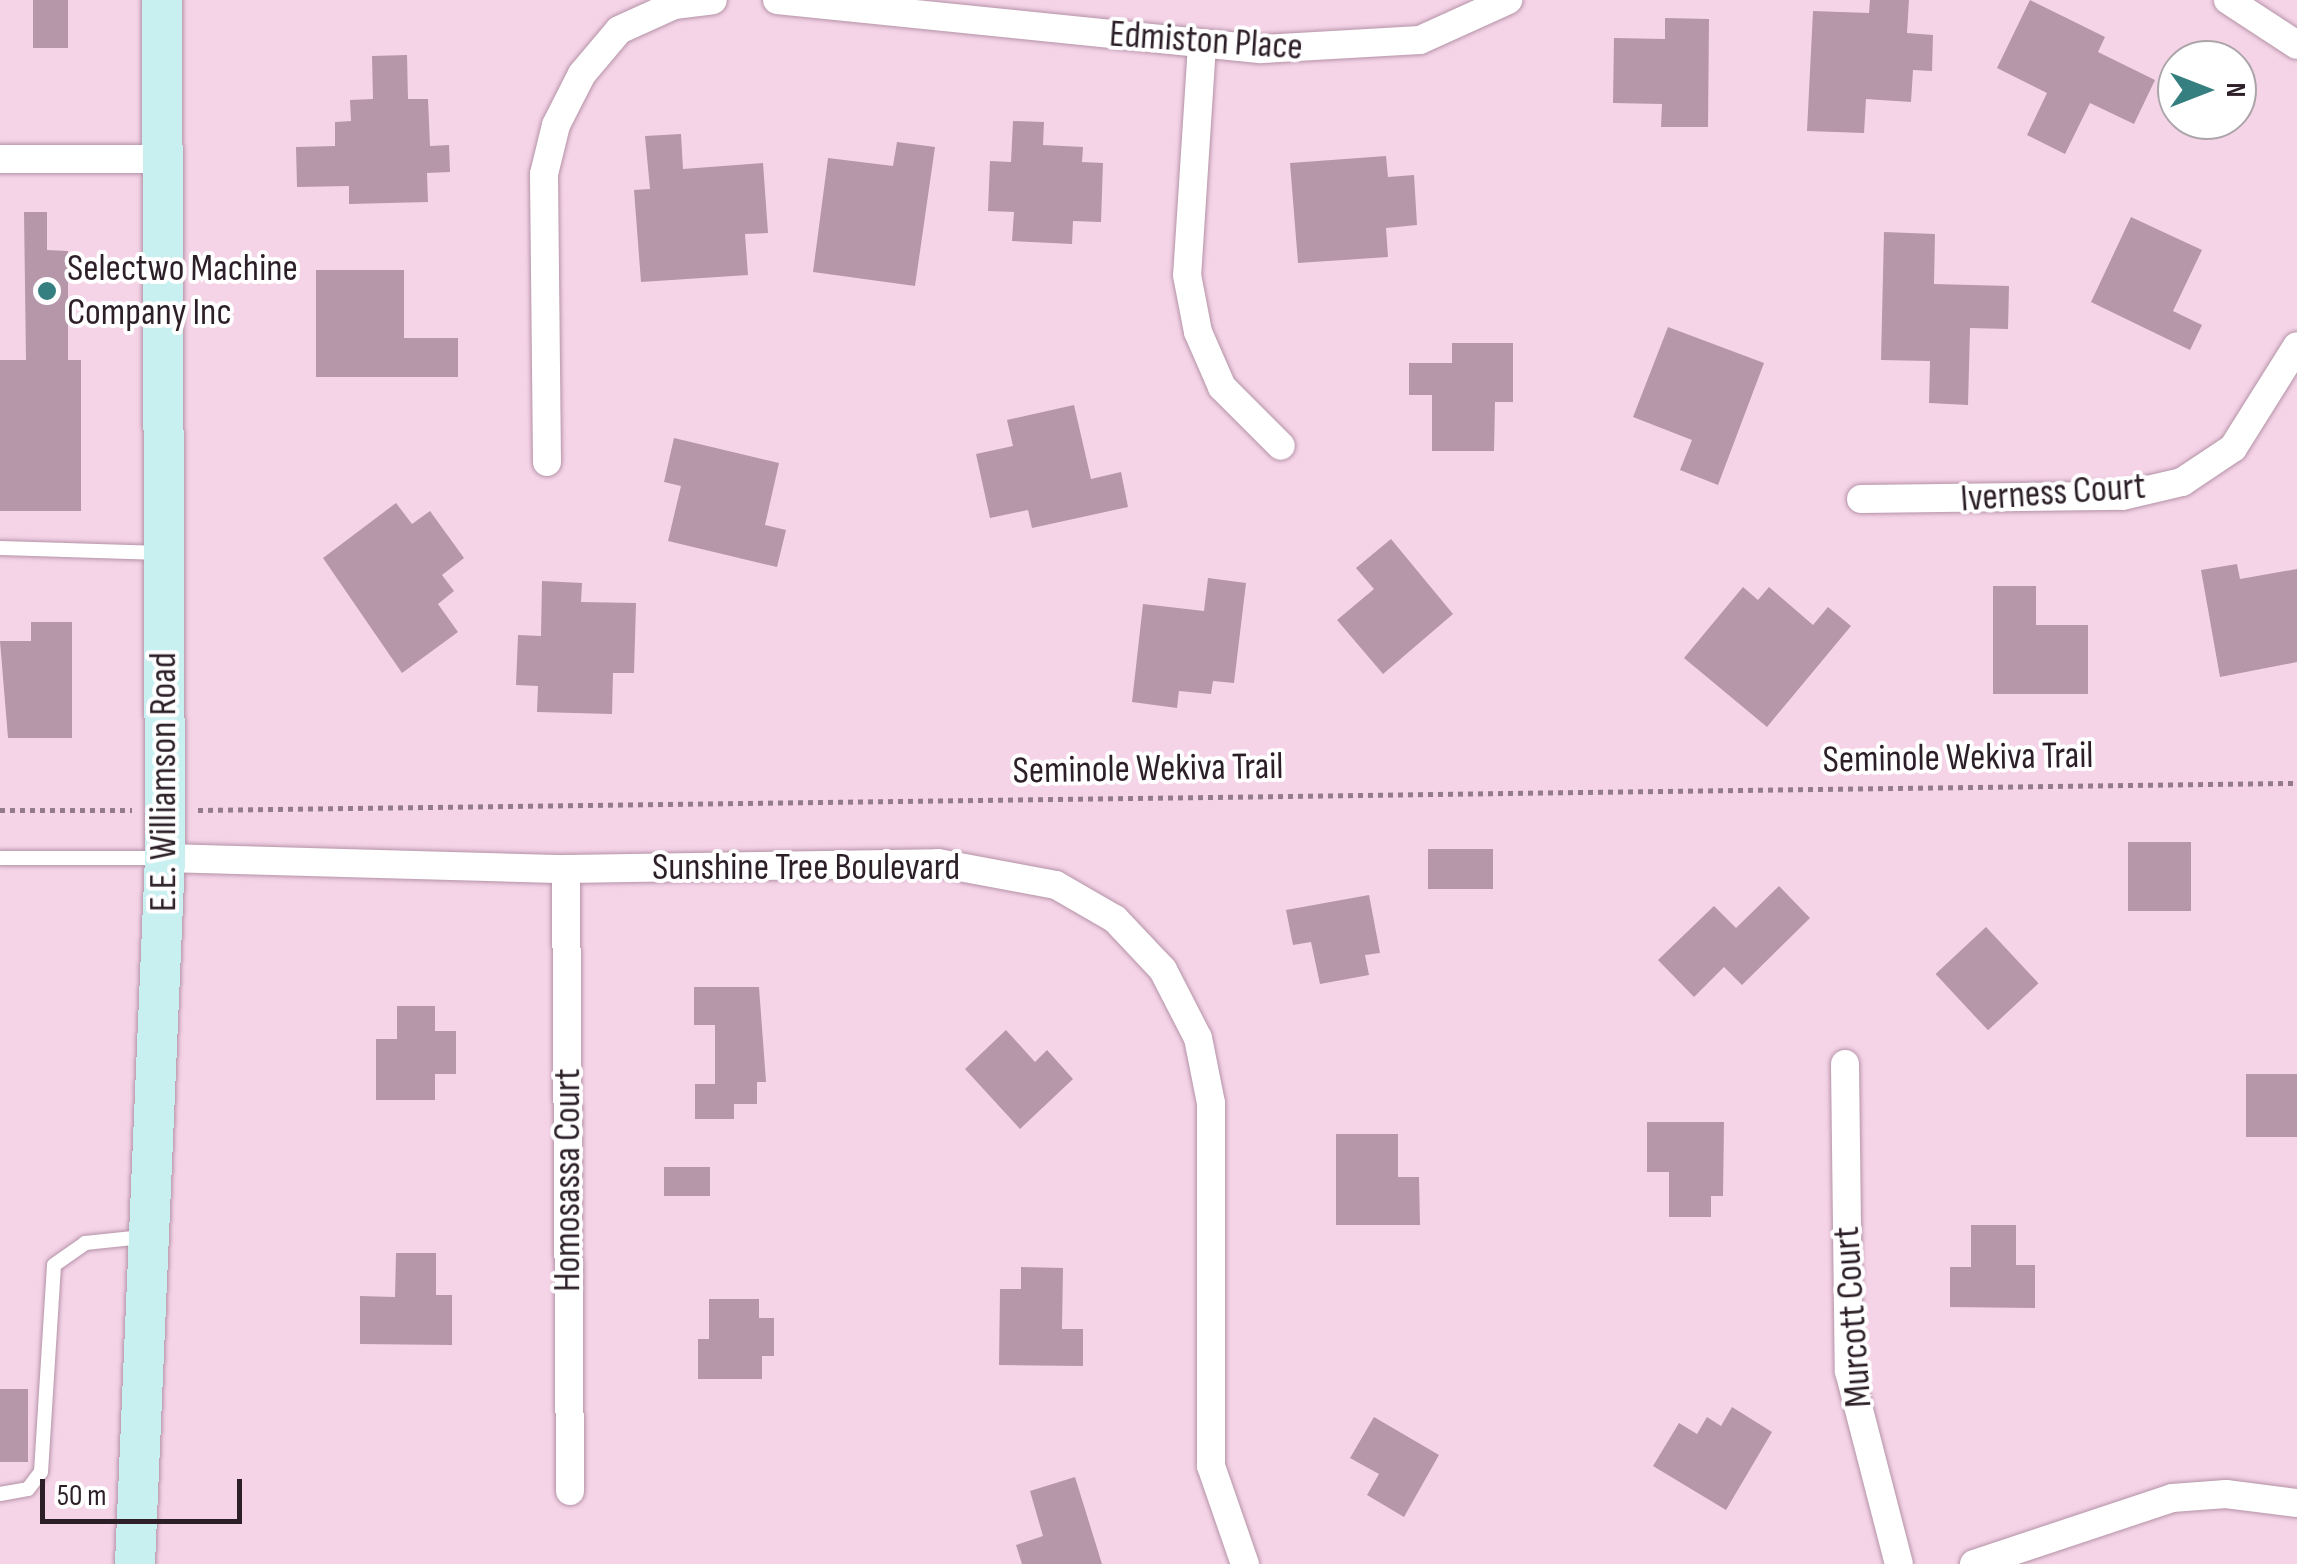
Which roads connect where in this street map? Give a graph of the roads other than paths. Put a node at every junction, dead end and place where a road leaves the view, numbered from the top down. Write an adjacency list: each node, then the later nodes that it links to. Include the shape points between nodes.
1 (162, 0): 9 (street, E.E. Williamson Road)
2 (713, 0): 12 (street, via 674,5 619,30 582,74 556,125 544,174)
3 (777, 0): 6 (street, Edmiston Place)
4 (1508, 0): 6 (street, Edmiston Place, via 1420,40 1358,48)
5 (2228, 0): 7 (street)
6 (1202, 45): 11 (street, via 1187,276 1198,332 1222,387)
7 (2297, 45)
8 (0, 159): 9 (street)
9 (162, 159): 15 (street, E.E. Williamson Road)
10 (2297, 346): 13 (street, Iverness Court, via 2233,448 2182,482 2122,496)
11 (1281, 446)
12 (547, 462)
13 (1862, 499)
14 (0, 548): 15 (lane)
15 (164, 553): 17 (street, E.E. Williamson Road)
16 (0, 858): 17 (lane)
17 (165, 858): 18 (street, Sunshine Tree Boulevard); 20 (street, E.E. Williamson Road)
18 (566, 869): 21 (street, Homosassa Court); 25 (street, Sunshine Tree Boulevard, via 938,863 1056,885 1115,919 1163,970 1198,1038 1211,1103 1211,1466)
19 (1845, 1064): 26 (street, Murcott Court, via 1849,1371)
20 (149, 1236): 22 (lane, via 85,1243 54,1265 40,1472 28,1488); 24 (street, E.E. Williamson Road)
21 (570, 1491)
22 (0, 1494)
23 (2297, 1503): 27 (street, via 2226,1494 2172,1498)
24 (135, 1564)
25 (1245, 1564)
26 (1899, 1564)
27 (1974, 1564)

